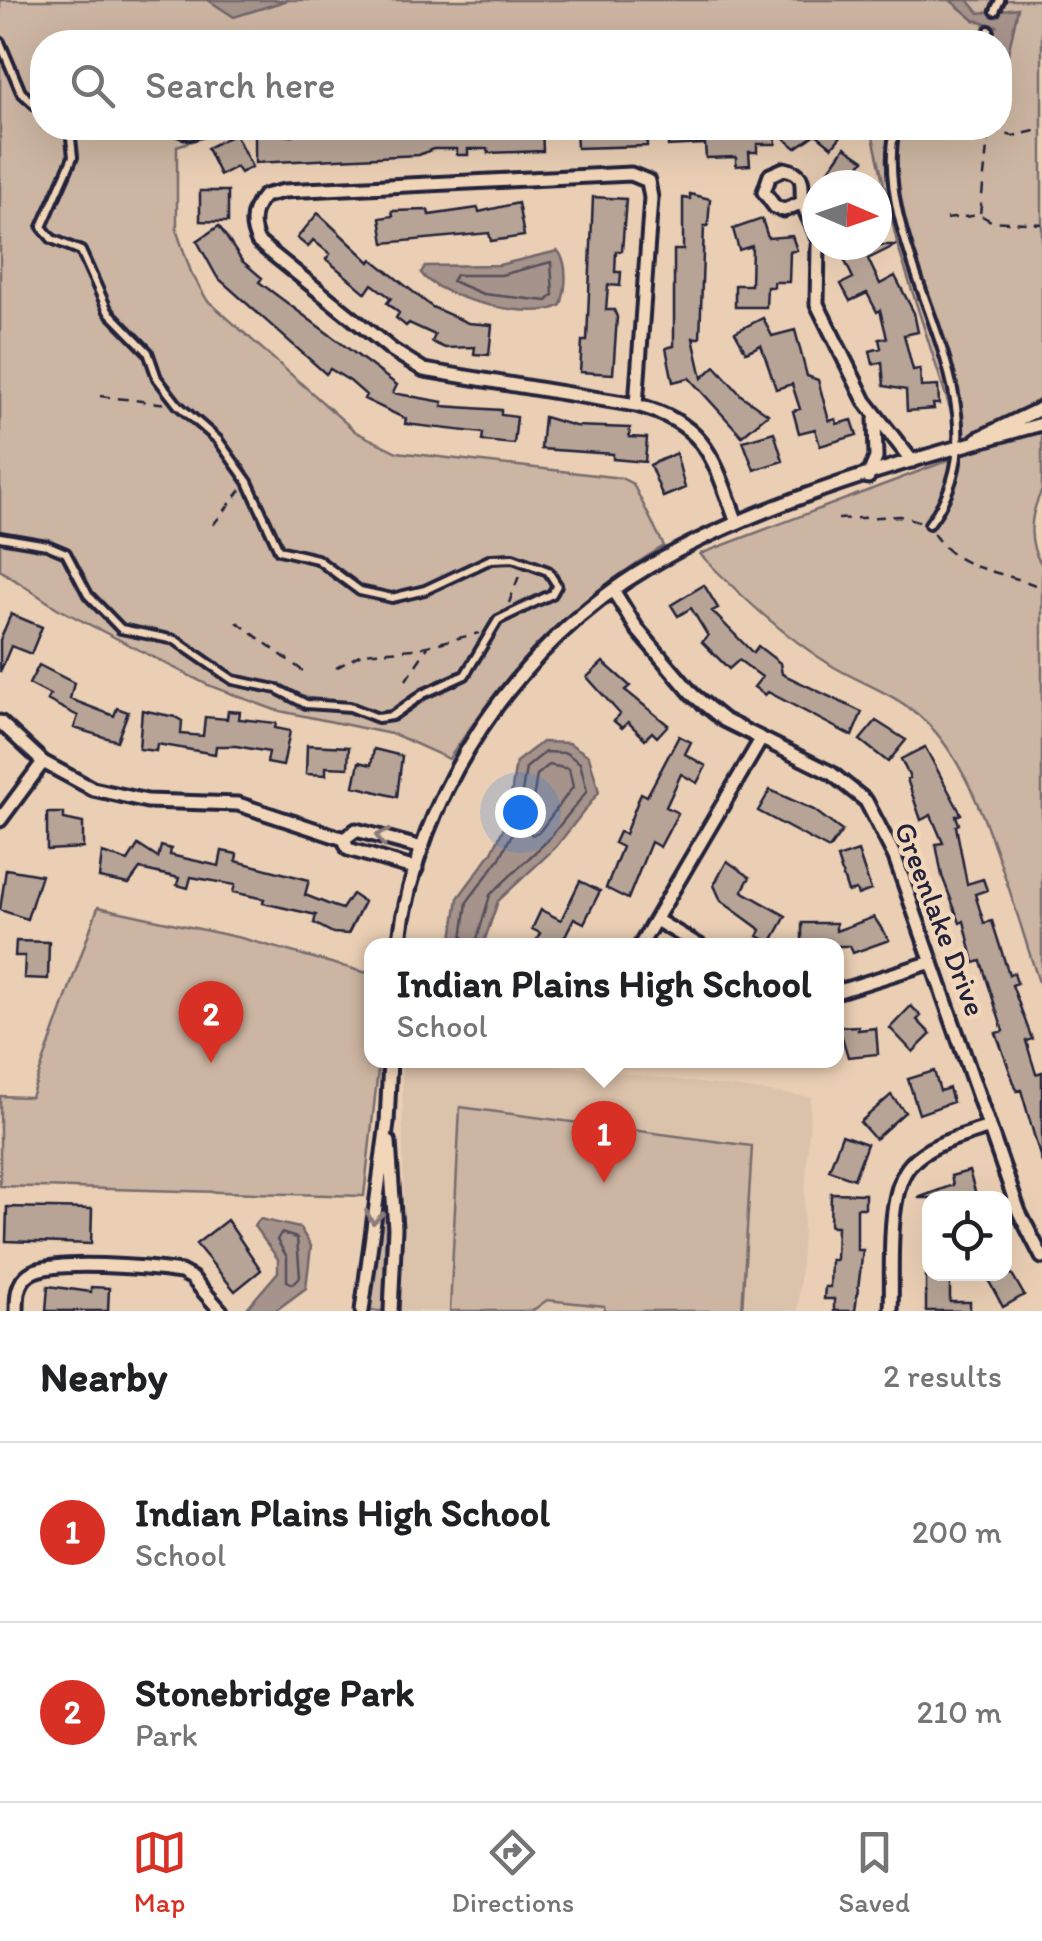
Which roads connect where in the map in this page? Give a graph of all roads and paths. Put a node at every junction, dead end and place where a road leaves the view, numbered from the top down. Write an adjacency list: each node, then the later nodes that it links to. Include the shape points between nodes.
1 (1000, 0): 2 (lane)
2 (996, 12)
3 (0, 42): 4 (lane)
4 (30, 100)
5 (1040, 130): 6 (path)
6 (1012, 136)
7 (71, 140): 15 (lane, via 73,157 42,227 52,240 81,252 108,311 148,352)
8 (894, 140): 21 (lane, via 891,190 959,407)
9 (988, 140): 10 (path)
10 (980, 215): 11 (path); 12 (path)
11 (946, 218)
12 (1042, 224)
13 (818, 260): 18 (street, via 817,304)
14 (100, 396): 15 (path)
15 (178, 405): 24 (lane, via 202,423)
16 (636, 405): 16 (street, via 424,370 258,242 253,212 264,196 284,191 640,176 651,198); 26 (street, via 695,432)
17 (1042, 408): 20 (street)
18 (874, 415): 22 (street); 23 (street, via 877,443)
19 (1042, 424): 20 (street)
20 (974, 442): 21 (street)
21 (957, 445): 22 (street); 27 (lane, via 946,491)
22 (912, 461): 23 (street)
23 (868, 477): 26 (street)
24 (248, 482): 28 (path); 30 (lane, via 279,550 329,565 370,595 401,598 491,559)
25 (838, 519): 27 (path, via 900,516)
26 (737, 523): 32 (street)
27 (928, 524): 31 (path, via 952,554)
28 (212, 526)
29 (0, 537): 35 (lane, via 66,553 88,595 121,629 168,637 233,680 378,718 464,676)
30 (523, 562): 33 (path); 33 (lane, via 554,576 556,590)
31 (1042, 588)
32 (612, 590): 41 (street, Greenlake Drive, via 693,694); 45 (street, via 505,696 451,780)
33 (498, 620): 35 (lane)
34 (237, 622): 38 (path)
35 (490, 629): 36 (path)
36 (428, 646): 37 (path, via 363,653); 39 (path)
37 (336, 668)
38 (303, 671)
39 (406, 680)
40 (0, 722): 42 (street)
41 (760, 741): 47 (street); 51 (street, Greenlake Drive, via 831,773 866,801 891,847)
42 (43, 762): 43 (street); 44 (street, via 109,794 238,804)
43 (0, 820)
44 (344, 839): 45 (street, one-way to 44, via 356,830); 46 (street, via 348,849)
45 (422, 848): 46 (street)
46 (416, 869): 48 (street)
47 (656, 920): 49 (street); 50 (street)
48 (401, 938)
49 (645, 938)
50 (686, 938)
51 (932, 962): 52 (street); 55 (street, Greenlake Drive)
52 (844, 990)
53 (390, 1068): 54 (street)
54 (387, 1123): 59 (street, one-way to 59); 60 (street, via 396,1228)
55 (990, 1127): 56 (street, Greenlake Drive); 61 (street, via 920,1156 902,1178)
56 (1042, 1257)
57 (17, 1311): 58 (street, via 20,1284 51,1266 181,1272)
58 (220, 1311)
59 (362, 1311)
60 (390, 1311)
61 (891, 1311)

